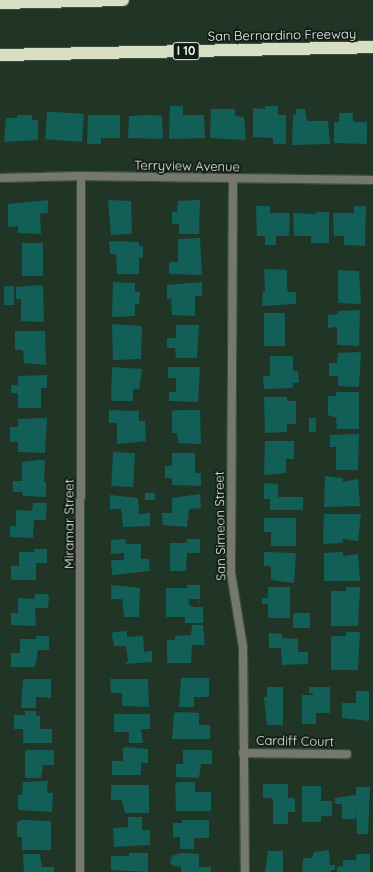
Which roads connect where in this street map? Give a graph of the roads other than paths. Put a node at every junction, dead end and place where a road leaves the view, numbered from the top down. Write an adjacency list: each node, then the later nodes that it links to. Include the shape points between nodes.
1 (124, 0): 2 (highway)
2 (0, 3)
3 (373, 47): 4 (highway, San Bernardino Freeway / I 10)
4 (0, 55)
5 (81, 176): 6 (street, Terryview Avenue); 7 (street, Terryview Avenue); 11 (street, Miramar Street)
6 (0, 178)
7 (233, 179): 8 (street, Terryview Avenue); 9 (street, San Simeon Street, via 231,573 243,647)
8 (373, 180)
9 (243, 752): 10 (street, Cardiff Court); 12 (street, San Simeon Street)
10 (347, 754)
11 (80, 872)
12 (245, 872)

